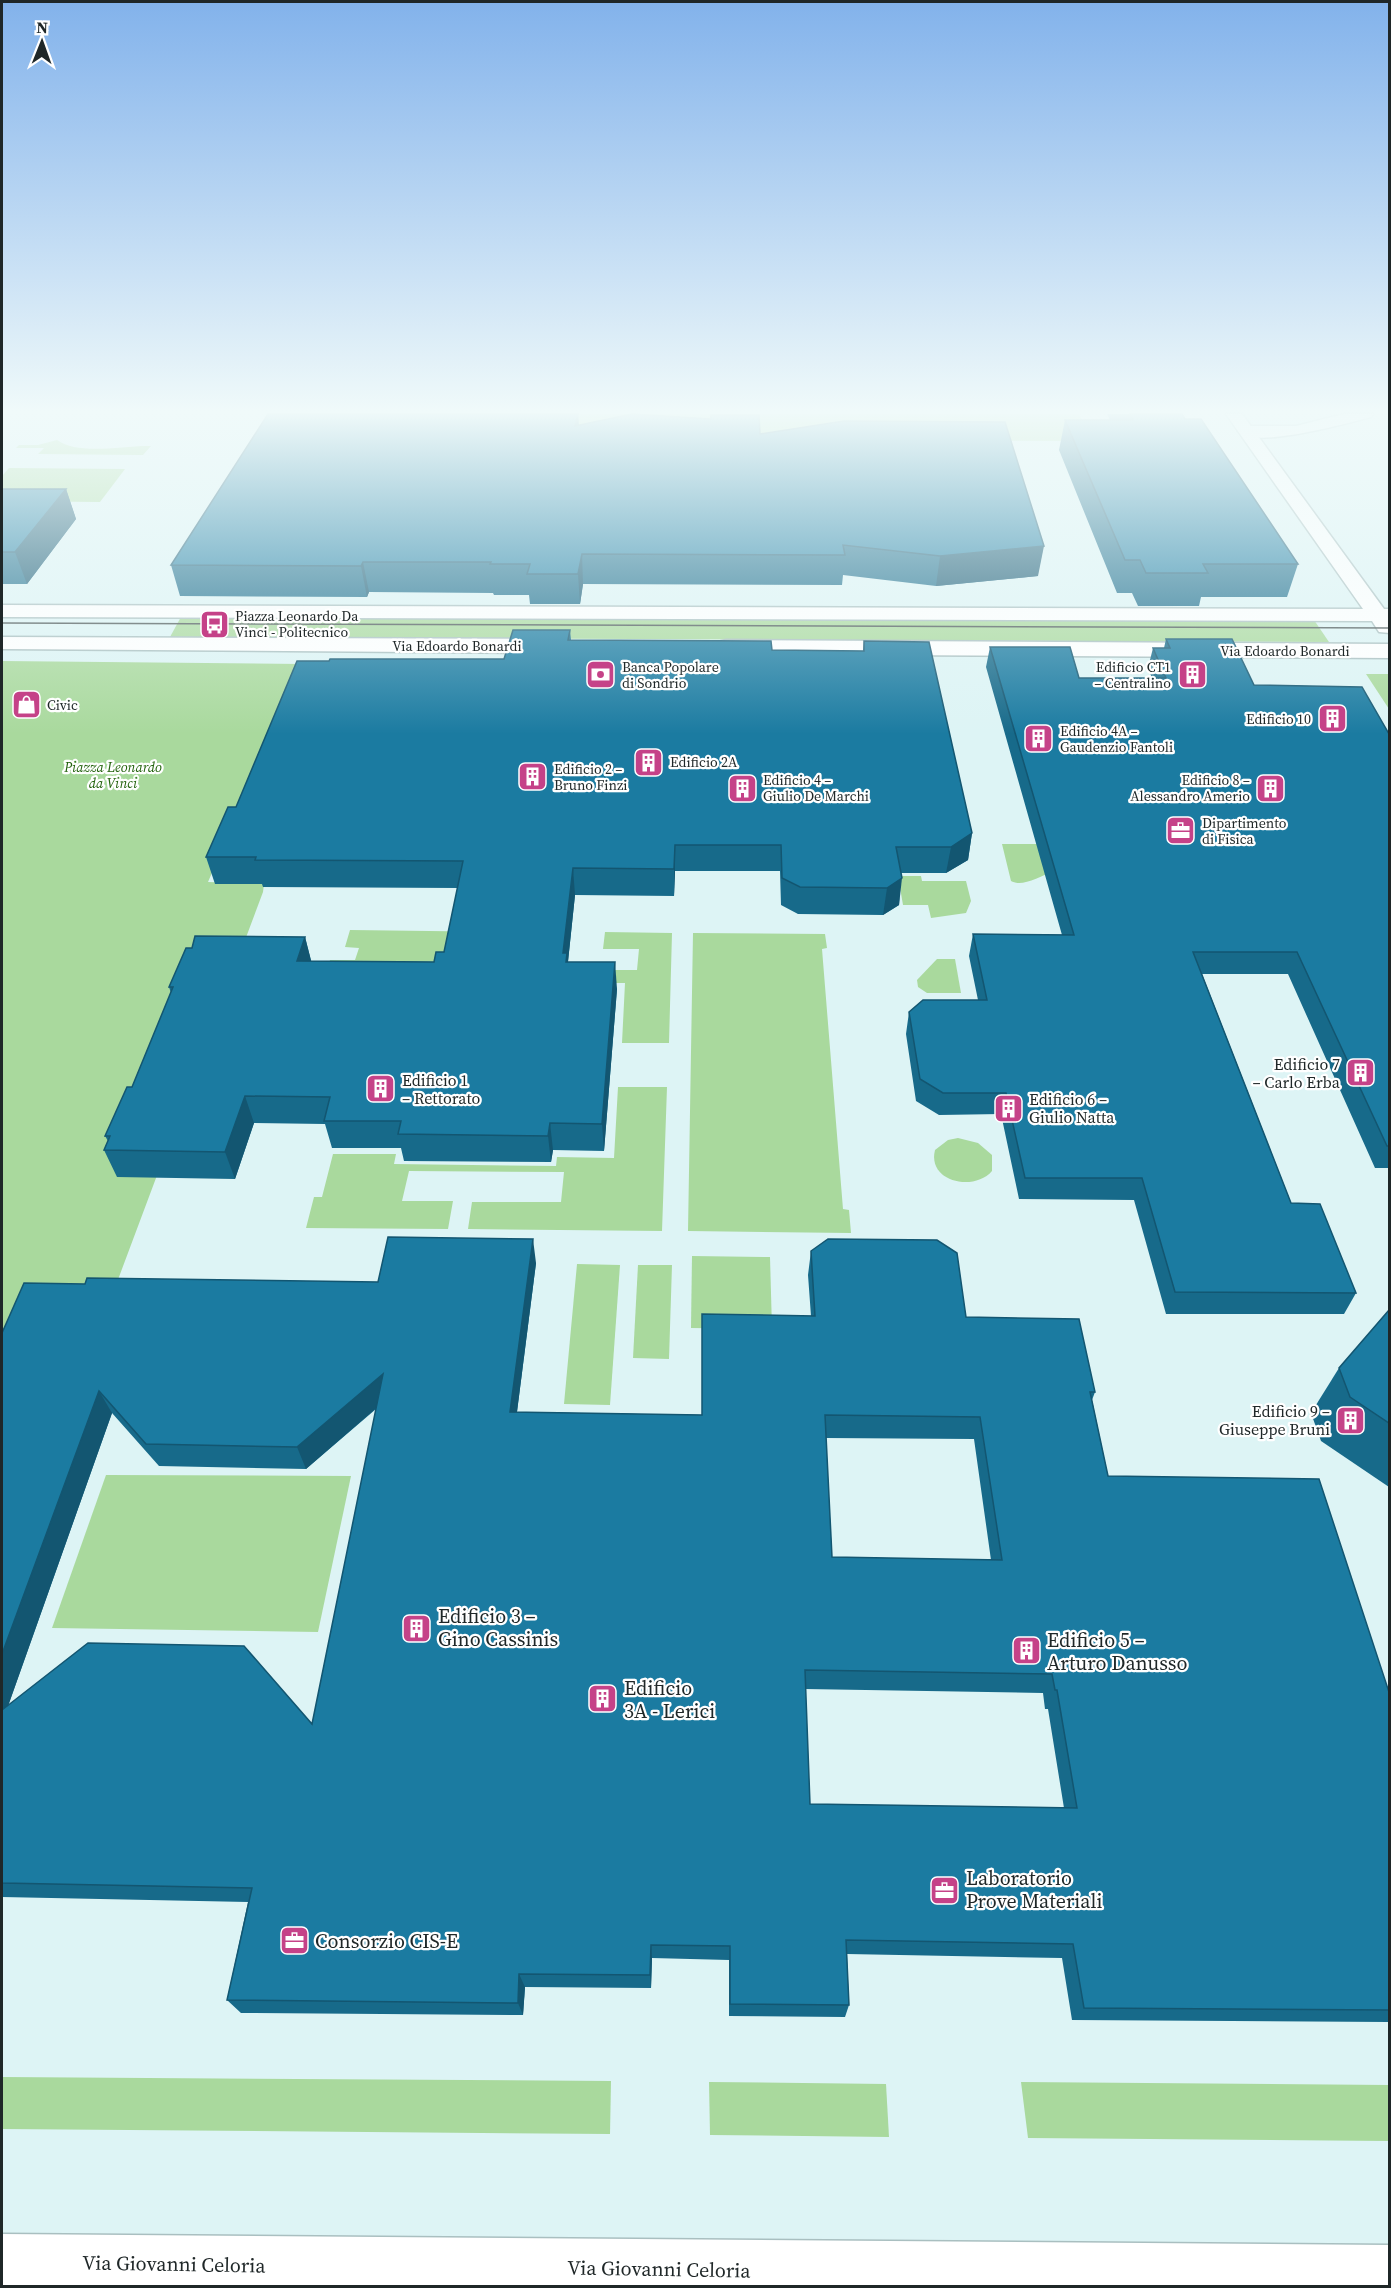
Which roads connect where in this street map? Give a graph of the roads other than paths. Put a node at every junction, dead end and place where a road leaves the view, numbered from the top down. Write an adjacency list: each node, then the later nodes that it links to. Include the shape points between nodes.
1 (1312, 521): 3 (street)
2 (5, 612): 3 (street)
3 (1386, 620)
4 (2, 643): 5 (street, Via Edoardo Bonardi)
5 (573, 646)
6 (702, 647): 7 (street, Via Edoardo Bonardi)
7 (1389, 651)
8 (2, 2263): 9 (street, Via Giovanni Celoria)
9 (1389, 2274)

